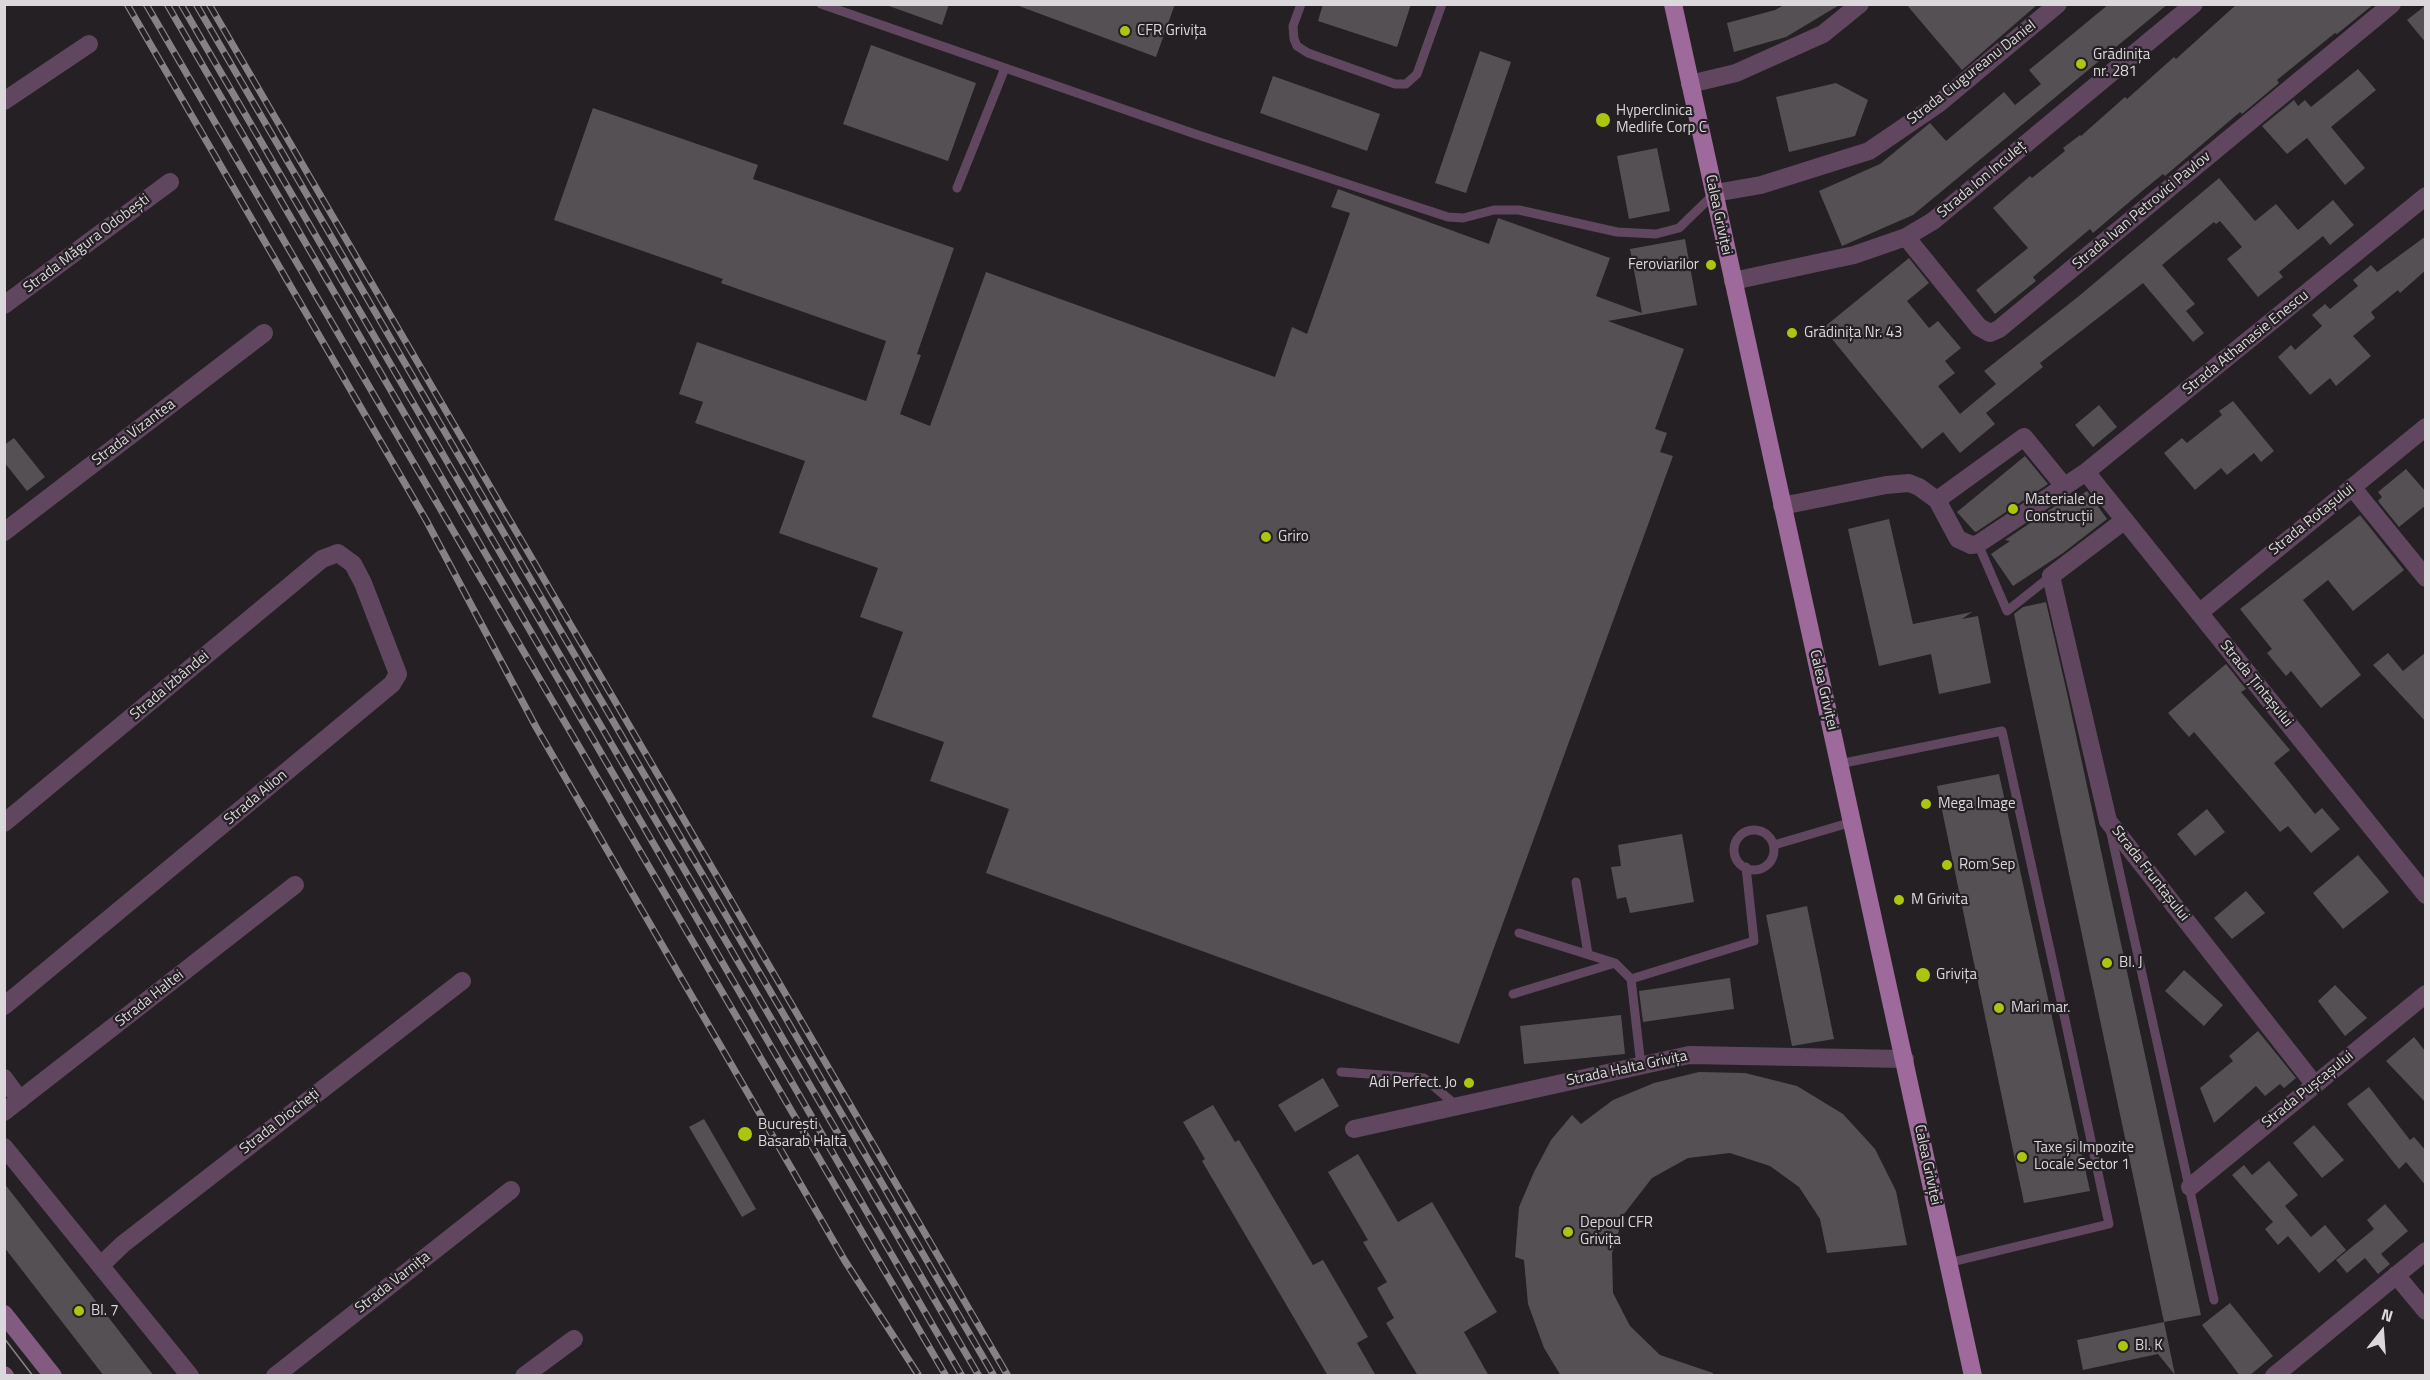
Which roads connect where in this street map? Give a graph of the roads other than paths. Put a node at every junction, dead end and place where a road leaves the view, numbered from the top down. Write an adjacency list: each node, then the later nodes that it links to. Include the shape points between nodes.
1 (821, 4): 10 (lane)
2 (1301, 4): 3 (lane, via 1293,26 1297,46 1395,84 1406,84 1417,74)
3 (1442, 4)
4 (1673, 4): 11 (main road, Calea Griviței)
5 (1860, 4): 11 (street, via 1822,34 1736,73)
6 (2058, 4): 15 (street, Strada Ciugureanu Daniel, via 1938,104 1869,151 1761,185)
7 (2194, 4): 17 (street, Strada Ion Inculeț, via 1933,221)
8 (2392, 4): 17 (street, Strada Ivan Petrovici Pavlov, via 1999,329 1989,333 1979,327)
9 (89, 44): 12 (street)
10 (1005, 68): 14 (lane); 15 (lane, via 1448,217 1519,210 1617,232 1656,234 1679,228)
11 (1690, 84): 15 (main road, Calea Griviței)
12 (4, 101)
13 (170, 182): 19 (street, Strada Măgura Odobești)
14 (957, 188)
15 (1714, 193): 18 (main road, Calea Griviței)
16 (2425, 196): 22 (street, Strada Athanasie Enescu)
17 (1906, 237): 18 (street, Strada Ion Inculeț, via 1854,255)
18 (1732, 281): 26 (main road, Calea Griviței)
19 (4, 305)
20 (264, 333): 28 (street, Strada Vizantea)
21 (2426, 427): 24 (street, Strada Rotașului)
22 (2086, 472): 23 (street, Strada Athanasie Enescu); 27 (street, Strada Țintașului)
23 (2064, 486): 25 (street, via 2024,437); 29 (street, Strada Athanasie Enescu)
24 (2352, 487): 32 (street); 33 (street, Strada Rotașului)
25 (1936, 500): 26 (street, via 1919,487 1899,483); 29 (street, via 1958,539)
26 (1782, 506): 34 (main road, Calea Griviței)
27 (2124, 520): 31 (street); 33 (street, Strada Țintașului)
28 (4, 532)
29 (1978, 544): 31 (lane, via 2007,611)
30 (338, 553): 37 (street, Strada Izbândei, via 322,559); 50 (street, Strada Alion, via 353,564 363,583 398,674 392,684)
31 (2051, 576): 35 (street, Strada Fruntașului)
32 (2426, 578)
33 (2199, 612): 42 (street, Strada Țintașului)
34 (1839, 764): 36 (main road, Calea Griviței); 64 (lane, via 2002,731 2055,973 2109,1224)
35 (2108, 821): 55 (street, Strada Fruntașului); 61 (lane)
36 (1852, 822): 38 (lane); 51 (main road, Calea Griviței)
37 (4, 823)
38 (1774, 845): 39 (lane, via 1773,857 1764,867); 39 (lane, via 1759,830 1745,832 1735,849 1738,861)
39 (1746, 867): 46 (lane, via 1754,941)
40 (1576, 882): 44 (lane)
41 (295, 885): 56 (street, Strada Haltei)
42 (2426, 895)
43 (1519, 933): 44 (lane)
44 (1588, 954): 45 (lane)
45 (1615, 963): 46 (lane); 48 (lane)
46 (1631, 979): 52 (lane)
47 (462, 981): 65 (street, Strada Diocheți)
48 (1513, 994)
49 (2426, 994): 55 (street, Strada Pușcașului)
50 (4, 1006)
51 (1905, 1059): 52 (street, Strada Halta Grivița, via 1689,1055); 64 (main road, Calea Griviței)
52 (1641, 1066): 57 (street, Strada Halta Grivița)
53 (1341, 1072): 57 (lane, via 1424,1078)
54 (4, 1078): 56 (street)
55 (2315, 1085): 61 (street, Strada Pușcașului)
56 (20, 1100): 58 (street, Strada Haltei)
57 (1457, 1106): 59 (street, Strada Halta Grivița)
58 (4, 1113)
59 (1354, 1129)
60 (4, 1147): 65 (street)
61 (2190, 1187): 67 (lane)
62 (511, 1190): 73 (street, Strada Varnița)
63 (2426, 1251): 66 (street)
64 (1948, 1263): 75 (main road, Calea Griviței)
65 (100, 1265): 72 (street)
66 (2396, 1275): 68 (street); 76 (street)
67 (2214, 1300)
68 (2426, 1311)
69 (4, 1314): 71 (main road)
70 (574, 1338): 74 (street)
71 (53, 1376)
72 (190, 1376)
73 (275, 1376)
74 (524, 1376)
75 (1973, 1376)
76 (2274, 1376)

